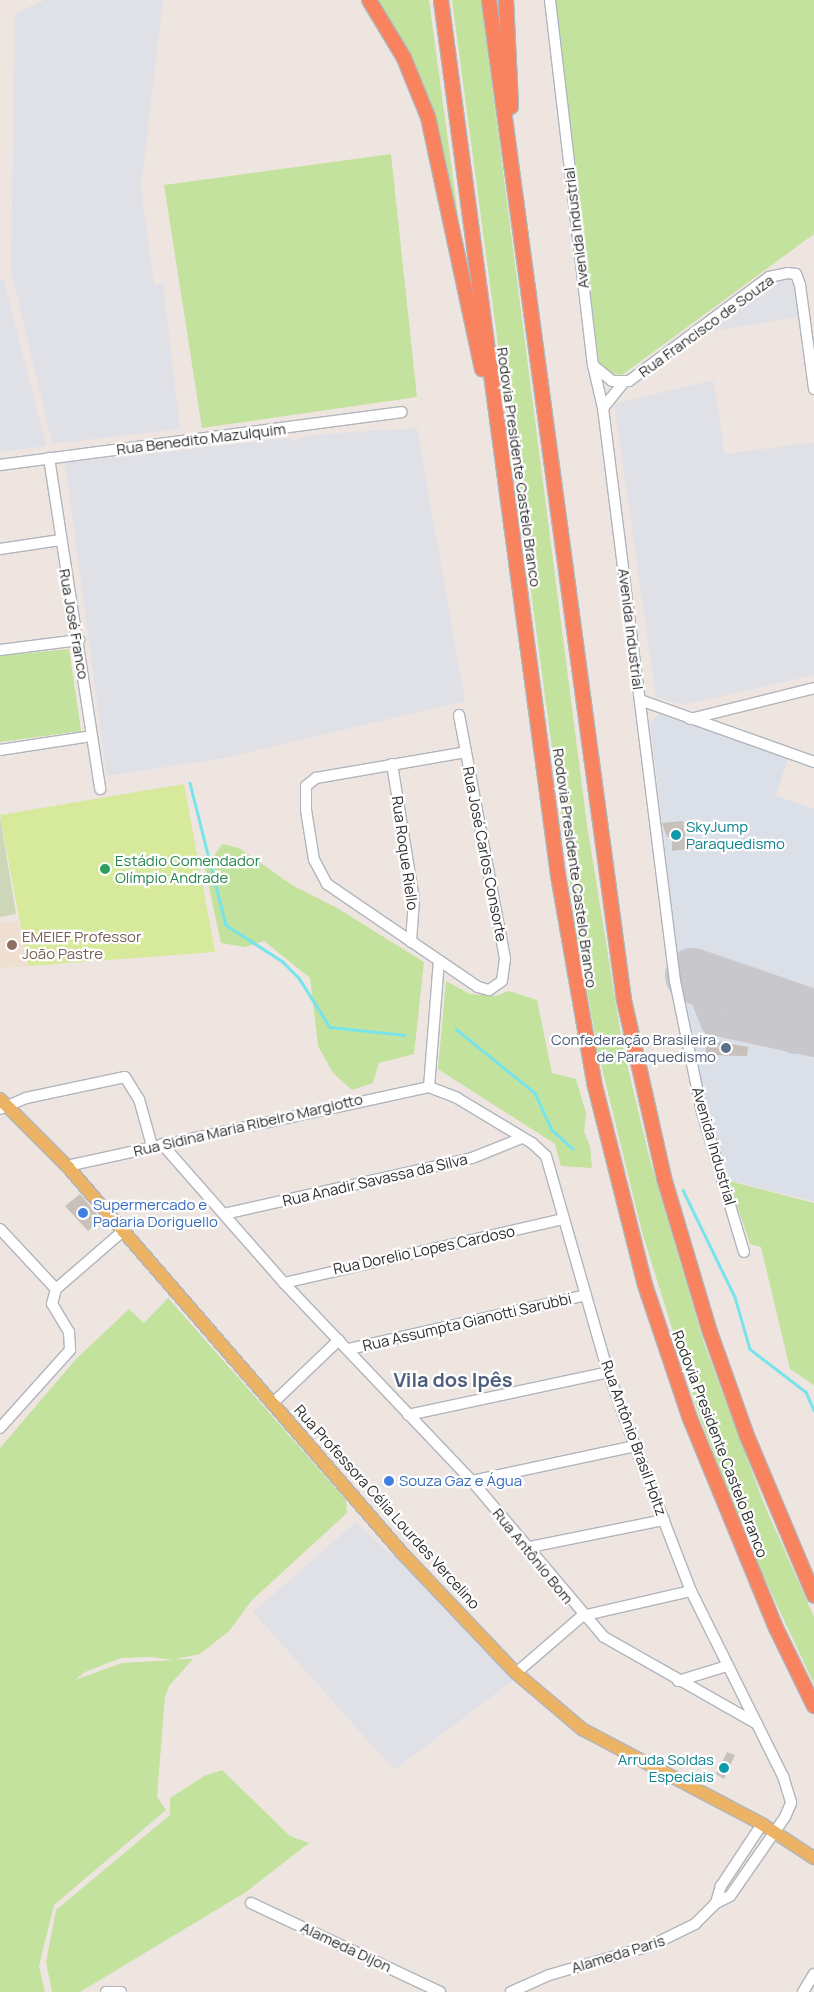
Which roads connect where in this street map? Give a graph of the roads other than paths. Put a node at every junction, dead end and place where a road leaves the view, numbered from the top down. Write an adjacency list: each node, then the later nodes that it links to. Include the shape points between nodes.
1 (369, 0): 12 (highway, via 404,58 428,117)
2 (441, 0): 12 (highway, Rodovia Presidente Castelo Branco)
3 (489, 0): 6 (highway, Rodovia Presidente Castelo Branco)
4 (506, 0): 6 (highway)
5 (550, 0): 7 (street, Avenida Industrial)
6 (516, 200): 55 (highway, Rodovia Presidente Castelo Branco, via 604,873 633,1046 664,1178 710,1332 747,1436)
7 (593, 365): 8 (street, Rua Francisco de Souza, via 608,378); 10 (street, Avenida Industrial)
8 (623, 383): 9 (street, Rua Francisco de Souza, via 662,360 769,277 784,272 796,274); 10 (street)
9 (814, 389)
10 (603, 408): 20 (street, Avenida Industrial)
11 (402, 412): 13 (street, Rua Benedito Mazulquim)
12 (501, 453): 60 (highway, Rodovia Presidente Castelo Branco, via 581,1020 610,1150 646,1285 689,1416 768,1611)
13 (49, 458): 14 (street, Rua Benedito Mazulquim); 15 (street, Rua José Franco)
14 (0, 465)
15 (60, 540): 16 (street); 17 (street, Rua José Franco)
16 (0, 549)
17 (79, 640): 18 (street); 23 (street, Rua José Franco)
18 (0, 650)
19 (814, 688): 22 (street)
20 (640, 700): 22 (street); 40 (street, Avenida Industrial, via 675,981 702,1112)
21 (459, 715): 25 (street, Rua José Carlos Consorte)
22 (689, 719): 26 (street)
23 (91, 736): 24 (street); 28 (street, Rua José Franco)
24 (0, 750)
25 (466, 752): 27 (street); 30 (street, Rua José Carlos Consorte, via 505,959 504,976 493,988 478,987)
26 (814, 762)
27 (392, 764): 29 (street, Rua Roque Riello, via 414,900); 29 (street, via 316,778 306,786 313,852 321,876)
28 (100, 789)
29 (411, 942): 30 (street)
30 (439, 962): 31 (street)
31 (429, 1087): 33 (street, Rua Antônio Brasil Holtz, via 448,1093); 34 (street, Rua Sidina Maria Ribeiro Margiotto)
32 (2, 1104): 34 (street, via 113,1076 125,1077 139,1099); 35 (main road, Rua Professora Célia Lourdes Vercelino)
33 (522, 1138): 36 (street, Rua Anadir Savassa da Silva, via 472,1158); 37 (street, Rua Antônio Brasil Holtz, via 546,1156)
34 (157, 1146): 35 (street, Rua Sidina Maria Ribeiro Margiotto); 36 (street, Rua Antônio Bom)
35 (67, 1166): 39 (main road, Rua Professora Célia Lourdes Vercelino)
36 (224, 1214): 41 (street, Rua Antônio Bom)
37 (564, 1219): 41 (street, Rua Dorelio Lopes Cardoso); 43 (street, Rua Antônio Brasil Holtz)
38 (0, 1229): 42 (street)
39 (123, 1231): 42 (street); 47 (main road, Rua Professora Célia Lourdes Vercelino)
40 (744, 1252)
41 (284, 1283): 44 (street, Rua Antônio Bom)
42 (56, 1288): 49 (street, via 52,1304 69,1332 70,1350)
43 (586, 1295): 45 (street, Rua Assumpta Gianotti Sarubbi); 46 (street, Rua Antônio Brasil Holtz)
44 (339, 1340): 45 (street, Rua Antônio Bom); 47 (street)
45 (349, 1349): 48 (street, Rua Antônio Bom)
46 (608, 1372): 48 (street); 50 (street, Rua Antônio Brasil Holtz)
47 (273, 1403): 58 (main road, Rua Professora Célia Lourdes Vercelino, via 402,1554)
48 (408, 1415): 51 (street, Rua Antônio Bom)
49 (0, 1428)
50 (635, 1446): 51 (street); 52 (street, Rua Antônio Brasil Holtz)
51 (472, 1481): 53 (street, Rua Antônio Bom)
52 (664, 1520): 53 (street); 54 (street, Rua Antônio Brasil Holtz)
53 (525, 1548): 56 (street, Rua Antônio Bom)
54 (692, 1591): 56 (street); 57 (street, Rua Antônio Brasil Holtz)
55 (814, 1595)
56 (582, 1616): 58 (street); 59 (street, Rua Antônio Bom, via 615,1646)
57 (728, 1666): 59 (street); 61 (street, Rua Antônio Brasil Holtz)
58 (516, 1672): 62 (main road, Rua Professora Célia Lourdes Vercelino, via 582,1729)
59 (678, 1681): 61 (street, Rua Antônio Bom)
60 (814, 1706)
61 (757, 1724): 63 (street, Rua Antônio Brasil Holtz, via 790,1794 789,1810)
62 (762, 1824): 63 (main road, Rua Professora Célia Lourdes Vercelino); 66 (street, Alameda Paris, via 719,1890)
63 (773, 1831): 64 (main road, Rua Professora Célia Lourdes Vercelino); 66 (street, Alameda Paris, via 730,1896)
64 (814, 1858)
65 (251, 1903): 68 (street, Alameda Dijon)
66 (716, 1903): 69 (street, Alameda Paris, via 695,1924 662,1942 549,1975)
67 (814, 1974): 70 (street)
68 (440, 1992)
69 (511, 1992)
70 (803, 1992)

